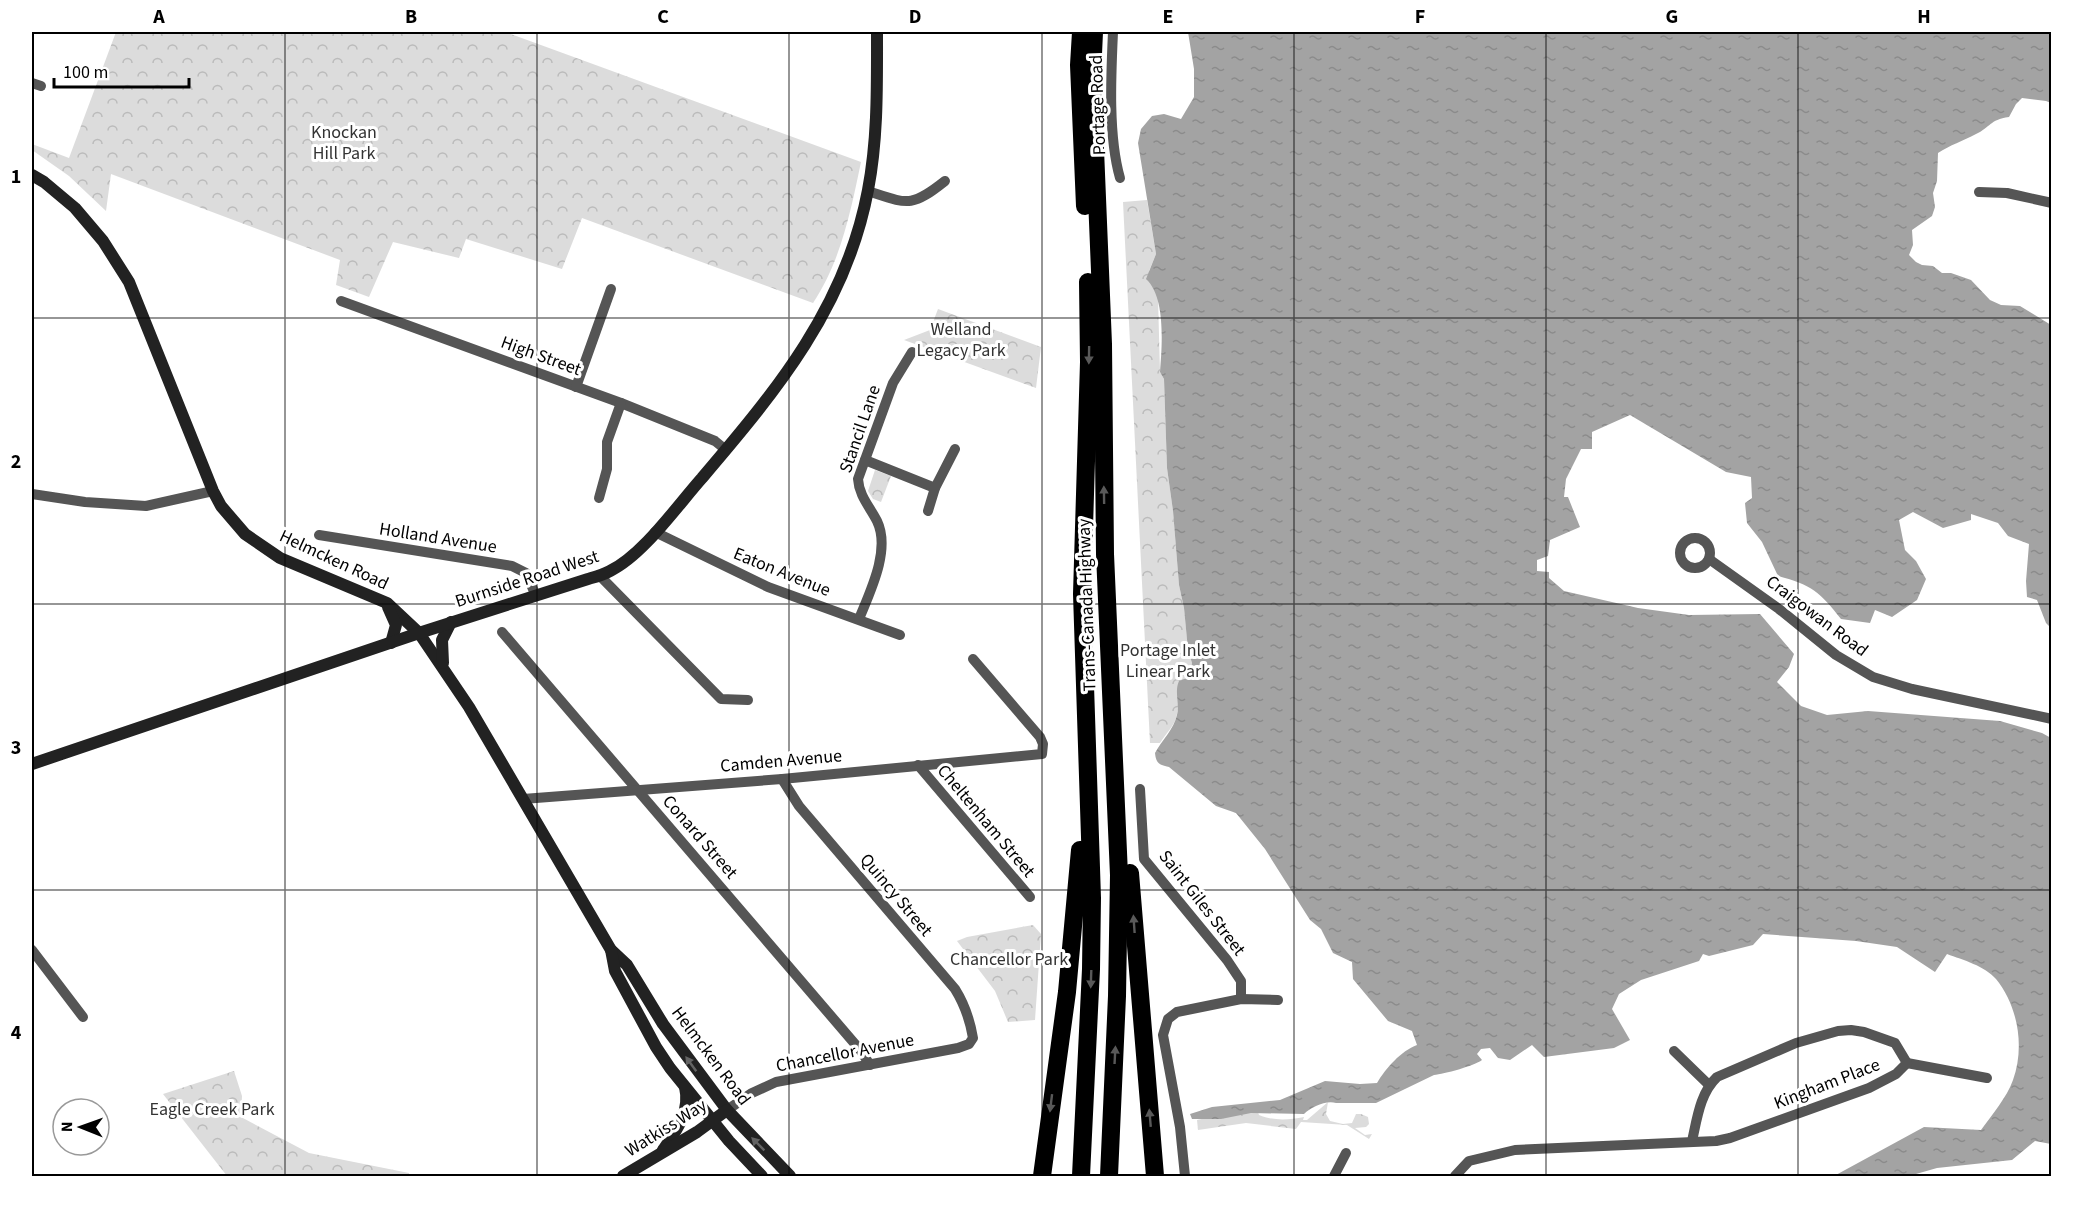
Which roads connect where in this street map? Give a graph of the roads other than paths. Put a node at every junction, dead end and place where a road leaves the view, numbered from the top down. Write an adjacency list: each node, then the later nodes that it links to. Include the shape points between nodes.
1 (877, 32): 8 (main road, Burnside Road West, via 876,126)
2 (1081, 32): 33 (highway, Trans-Canada Highway, one-way to 33, via 1089,305)
3 (1094, 32): 26 (highway, Trans-Canada Highway, one-way to 3)
4 (1113, 32): 6 (street, Portage Road, via 1111,77)
5 (32, 175): 20 (main road, Helmcken Road, via 75,208 103,241 129,282)
6 (1120, 178)
7 (945, 181): 8 (street, via 913,202)
8 (868, 191): 17 (main road, Burnside Road West, via 850,258 827,308 786,374)
9 (1979, 192): 10 (street, via 2007,193)
10 (2052, 203)
11 (611, 289): 14 (street)
12 (341, 301): 14 (street, High Street)
13 (912, 352): 18 (street, Stancil Lane, via 893,383)
14 (576, 387): 15 (street, High Street)
15 (621, 403): 17 (street, High Street, via 715,441); 22 (street, via 607,442 607,469)
16 (955, 449): 19 (street)
17 (726, 450): 24 (main road, Burnside Road West)
18 (864, 460): 19 (street); 31 (street, Stancil Lane, via 859,487 882,538 872,587)
19 (935, 488): 23 (street)
20 (213, 491): 21 (street, via 146,506); 30 (main road, Helmcken Road, via 245,534 280,558)
21 (32, 494)
22 (599, 498)
23 (928, 511)
24 (655, 532): 28 (main road, Burnside Road West, via 619,566); 31 (street, Eaton Avenue, via 768,587)
25 (319, 535): 29 (street, Holland Avenue, via 512,566 526,573)
26 (1105, 554): 71 (highway, Trans-Canada Highway, one-way to 26, via 1118,985 1119,875); 72 (highway, one-way to 26, via 1123,775 1114,591)
27 (1709, 559): 41 (street, Craigowan Road, via 1836,655 1873,677 1923,692)
28 (599, 575): 29 (main road, Burnside Road West); 40 (street, via 721,699)
29 (536, 596): 32 (main road, Burnside Road West)
30 (387, 603): 35 (main road, Helmcken Road); 37 (main road, via 396,625)
31 (859, 619): 36 (street, Eaton Avenue)
32 (451, 622): 35 (main road, Burnside Road West); 39 (main road, via 442,640)
33 (1083, 627): 66 (highway, one-way to 66, via 1077,683 1082,796 1080,862); 70 (highway, Trans-Canada Highway, one-way to 70, via 1092,898)
34 (502, 632): 45 (street, Conard Street)
35 (419, 633): 37 (main road, Burnside Road West); 39 (main road, Helmcken Road)
36 (900, 635)
37 (391, 643): 42 (main road, Burnside Road West)
38 (974, 658): 43 (street, Camden Avenue, via 1040,737 1042,754)
39 (443, 667): 47 (main road, Helmcken Road)
40 (748, 700)
41 (2052, 719)
42 (32, 764)
43 (918, 765): 44 (street, Camden Avenue); 48 (street, Cheltenham Street)
44 (782, 778): 45 (street, Camden Avenue); 54 (street, Quincy Street, via 799,806 954,989 964,1004)
45 (637, 789): 47 (street, Camden Avenue); 57 (street, Conard Street)
46 (1140, 789): 51 (street, Saint Giles Street, via 1144,859 1227,960 1241,981)
47 (523, 799): 50 (main road, Helmcken Road)
48 (1030, 897)
49 (32, 950): 53 (street)
50 (611, 950): 60 (main road, Helmcken Road, via 615,971 656,1047); 61 (main road, Helmcken Road, one-way to 50, via 663,1024 627,965)
51 (1241, 999): 52 (street); 73 (street, via 1177,1012 1168,1019 1163,1035)
52 (1278, 1000)
53 (83, 1017)
54 (974, 1038): 57 (street, Chancellor Avenue, via 958,1048)
55 (1674, 1051): 59 (street)
56 (1907, 1063): 58 (street); 59 (street, Kingham Place, via 1894,1043 1845,1030 1786,1047 1717,1077); 63 (street, Kingham Place, via 1896,1074 1869,1088 1740,1135)
57 (870, 1065): 61 (street, Chancellor Avenue, via 776,1082)
58 (1987, 1078)
59 (1709, 1085): 63 (street)
60 (684, 1086): 62 (main road, Helmcken Road); 65 (main road, via 684,1113)
61 (727, 1110): 62 (main road, Watkiss Way); 69 (main road, Helmcken Road, one-way to 61)
62 (712, 1121): 65 (main road, Watkiss Way); 68 (main road, Helmcken Road)
63 (1692, 1141): 75 (street, Kingham Place, via 1515,1150 1469,1161)
64 (1346, 1153): 74 (street)
65 (661, 1154): 67 (main road, Watkiss Way)
66 (1042, 1174)
67 (623, 1176)
68 (762, 1176)
69 (790, 1176)
70 (1081, 1176)
71 (1108, 1176)
72 (1155, 1176)
73 (1185, 1176)
74 (1334, 1176)
75 (1455, 1176)

